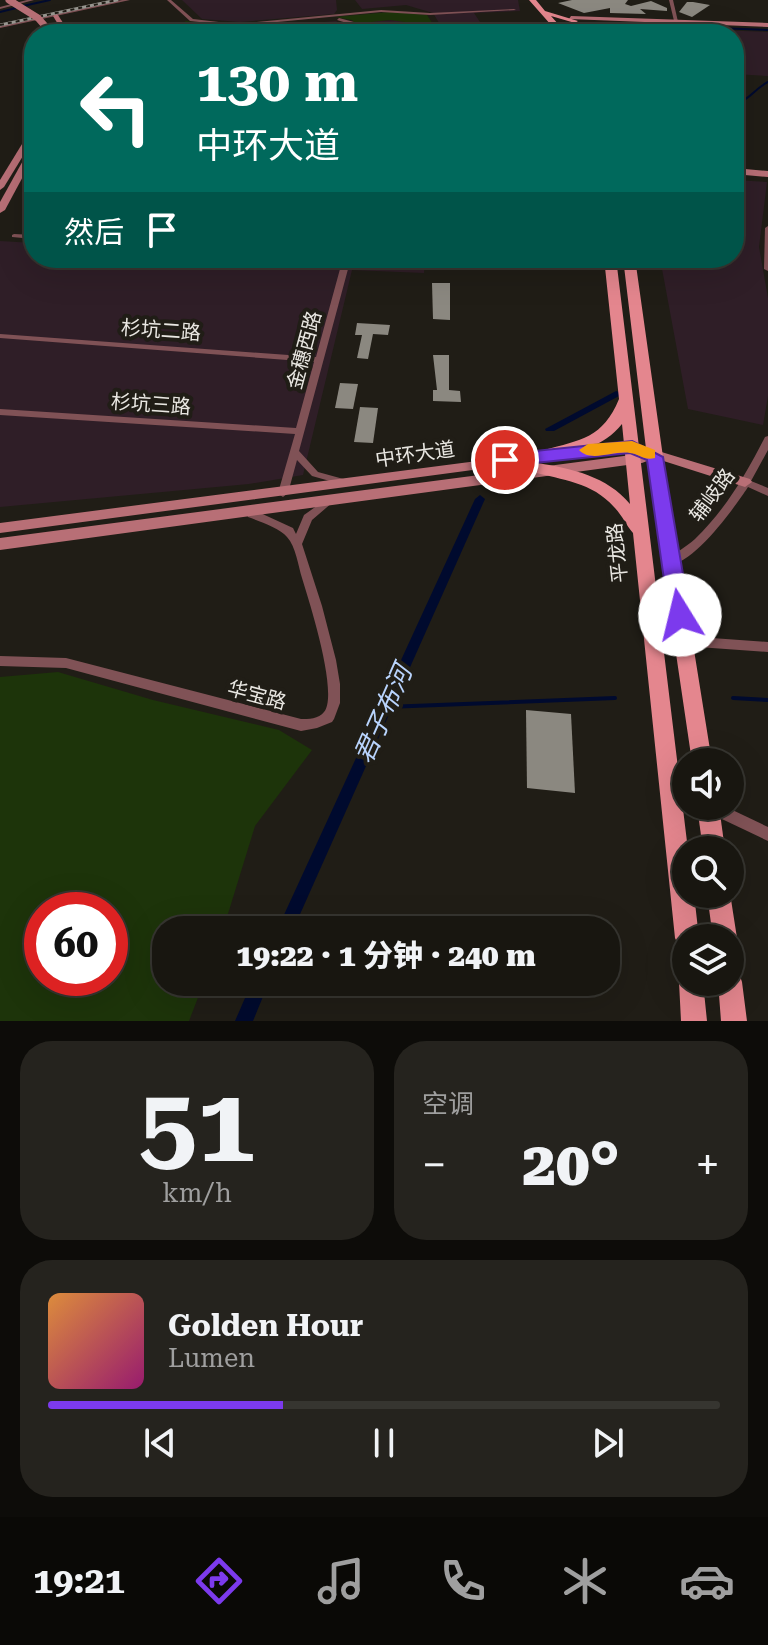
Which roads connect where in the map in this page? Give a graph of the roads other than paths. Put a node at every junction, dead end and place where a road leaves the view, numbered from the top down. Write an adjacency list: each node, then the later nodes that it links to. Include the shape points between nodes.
1 (2, 0): 9 (street)
2 (28, 0): 9 (street)
3 (128, 0): 12 (street)
4 (169, 0): 21 (street, via 188,19)
5 (506, 0): 13 (street, via 514,10)
6 (522, 0): 24 (main road)
7 (532, 0): 11 (main road)
8 (671, 0): 16 (street)
9 (12, 2): 10 (street); 18 (street, bridge); 19 (street, bridge)
10 (0, 8)
11 (541, 10): 14 (main road); 25 (main road)
12 (56, 16): 15 (street); 20 (street)
13 (314, 17): 22 (street); 23 (street)
14 (573, 19): 16 (street); 26 (main road)
15 (38, 20): 17 (street); 30 (street)
16 (677, 23): 27 (street)
17 (39, 24)
18 (43, 24)
19 (49, 24)
20 (61, 24)
21 (222, 24)
22 (246, 24)
23 (350, 24)
24 (549, 24)
25 (552, 24)
26 (562, 24)
27 (707, 24)
28 (744, 25): 29 (street)
29 (768, 26)
30 (0, 27)
31 (24, 159): 37 (street)
32 (24, 166): 34 (street)
33 (24, 170): 34 (street)
34 (21, 172): 38 (street)
35 (744, 174): 36 (street)
36 (768, 175)
37 (0, 187)
38 (0, 210)
39 (768, 228): 45 (street)
40 (14, 236): 41 (street)
41 (24, 236)
42 (344, 268): 47 (street, 金穗西路)
43 (611, 268): 48 (main road, 平龙路)
44 (630, 268): 55 (main road)
45 (768, 269)
46 (0, 336): 47 (street, 杉坑二路)
47 (319, 360): 50 (street, 金穗西路)
48 (626, 396): 53 (main road, 平龙路); 54 (main road, via 619,418 606,433)
49 (0, 412): 50 (street, 杉坑三路)
50 (300, 431): 52 (street, 金穗西路)
51 (768, 439): 57 (street, 辅岐路)
52 (294, 451): 58 (street, via 315,474); 60 (street, 金穗西路)
53 (632, 453): 54 (street, 中环大道); 55 (street, 中环大道); 56 (street, 中环大道); 64 (main road, 平龙路)
54 (549, 454): 58 (street, 中环大道)
55 (655, 457): 57 (street); 67 (main road)
56 (538, 468): 61 (street, 中环大道); 64 (main road, via 602,486 631,515)
57 (745, 482): 59 (street); 67 (street, 辅岐路, via 694,549)
58 (353, 483): 60 (street, 中环大道)
59 (768, 492)
60 (283, 493): 63 (street, 中环大道)
61 (328, 502): 62 (street, 中环大道); 66 (street, via 308,518)
62 (252, 514): 65 (street, 中环大道); 66 (street, via 289,531)
63 (0, 528)
64 (642, 538): 74 (main road, 平龙路)
65 (0, 544)
66 (297, 544): 70 (street, 华宝路, via 337,700 332,714 319,722 301,725 66,663)
67 (671, 562): 68 (main road)
68 (684, 641): 69 (street); 71 (main road)
69 (768, 647)
70 (0, 661)
71 (700, 748)
72 (738, 820): 73 (street)
73 (768, 834)
74 (685, 924)
75 (692, 996): 77 (main road)
76 (731, 996): 78 (main road)
77 (694, 1021)
78 (734, 1021)

